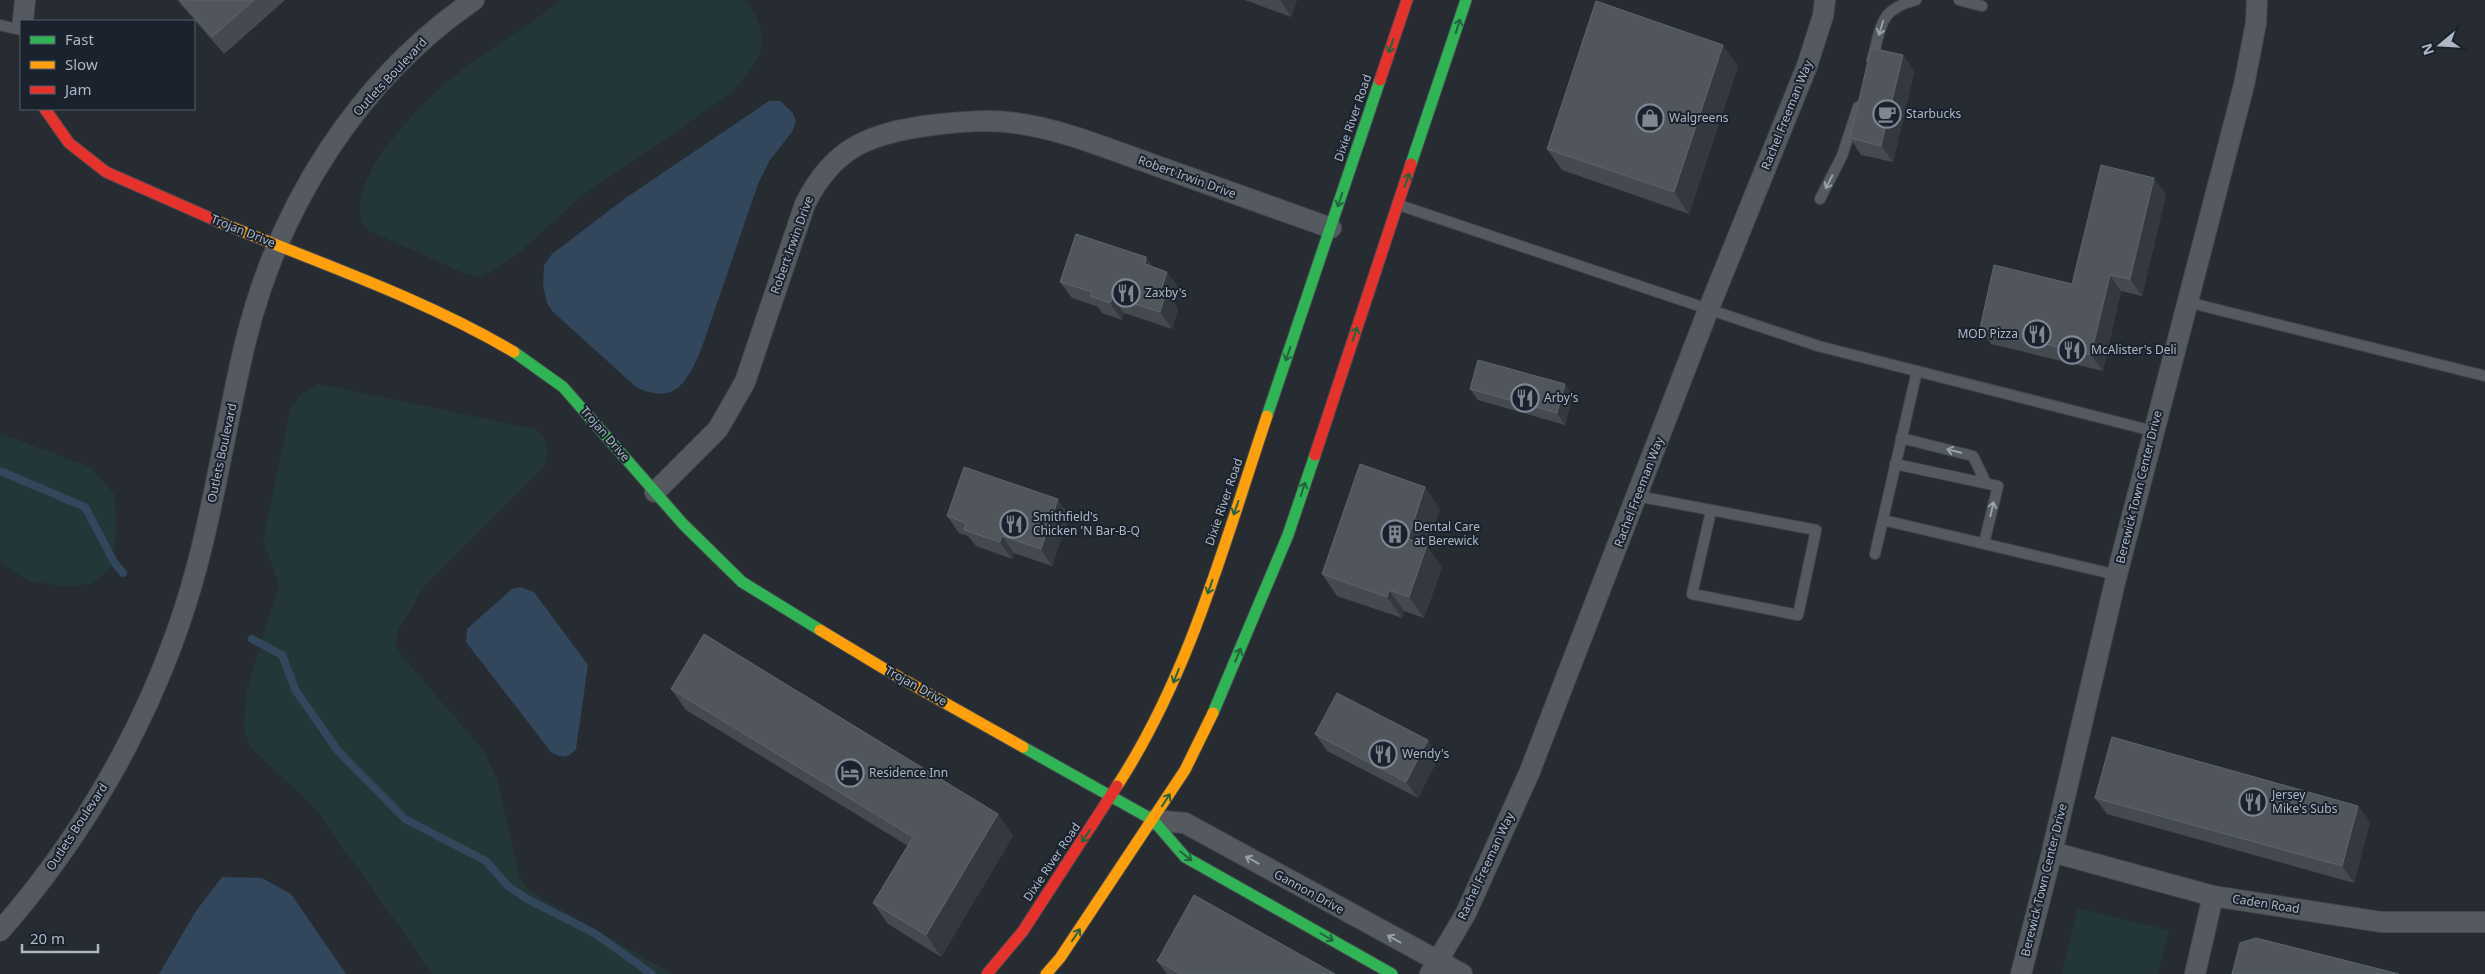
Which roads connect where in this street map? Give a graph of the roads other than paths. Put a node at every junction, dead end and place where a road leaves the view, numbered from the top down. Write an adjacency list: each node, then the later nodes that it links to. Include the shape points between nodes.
1 (25, 0): 10 (street)
2 (474, 0): 19 (street, Outlets Boulevard, via 417,46 338,134 304,189)
3 (1407, 0): 18 (street, Dixie River Road, one-way to 18)
4 (1466, 0): 17 (street, one-way to 4)
5 (1825, 0): 21 (street, Rachel Freeman Way, via 1807,66)
6 (1916, 0): 13 (lane, one-way to 13, via 1898,5 1885,15)
7 (1959, 0): 9 (lane)
8 (2257, 0): 20 (street, Berewick Town Center Drive, via 2256,23 2244,84)
9 (1982, 6)
10 (23, 20)
11 (0, 25): 12 (lane)
12 (20, 30)
13 (1868, 73)
14 (1860, 100): 16 (lane, one-way to 16, via 1842,156)
15 (46, 110): 19 (street, Trojan Drive, via 69,143 106,172)
16 (1820, 199)
17 (1398, 205): 21 (lane); 36 (street, one-way to 17, via 1185,770 1221,697 1288,535)
18 (1331, 228): 28 (street, Robert Irwin Drive, via 1089,142 1016,123 980,121 882,133 862,141 830,164 815,183 744,382 718,429); 35 (street, Dixie River Road, one-way to 35, via 1200,614 1171,688 1142,748)
19 (277, 245): 28 (street, Trojan Drive, via 474,328 526,358 562,387); 40 (street, Outlets Boulevard, via 246,340 200,556 165,663 120,759 85,818)
20 (2187, 302): 23 (lane); 24 (street, Berewick Town Center Drive)
21 (1709, 308): 22 (lane, via 1818,346); 29 (street, Rachel Freeman Way)
22 (1917, 371): 24 (lane); 25 (lane)
23 (2485, 376)
24 (2153, 431): 34 (street, Berewick Town Center Drive)
25 (1901, 438): 26 (lane); 27 (lane, one-way to 25, via 1973,456)
26 (1895, 464): 27 (lane); 31 (lane)
27 (1986, 483): 32 (lane, one-way to 27, via 1998,486)
28 (655, 492): 35 (street, Trojan Drive, via 742,582 882,668)
29 (1637, 496): 30 (lane); 41 (street, Rachel Freeman Way, via 1530,772 1466,912)
30 (1711, 510): 30 (lane, via 1816,530 1798,615 1692,594)
31 (1883, 520): 32 (lane); 33 (lane)
32 (1984, 543): 34 (lane)
33 (1875, 554)
34 (2117, 575): 37 (street, Berewick Town Center Drive)
35 (1113, 796): 36 (street, Trojan Drive); 42 (street, Dixie River Road, one-way to 42, via 1023,931)
36 (1145, 815): 41 (street, Gannon Drive, one-way to 36, via 1185,823); 43 (street, one-way to 36, via 1060,958); 44 (street, one-way to 44, via 1185,857)
37 (2052, 852): 38 (street, Caden Road); 46 (street, Berewick Town Center Drive)
38 (2213, 896): 39 (street, Caden Road, via 2380,922); 47 (street)
39 (2485, 922)
40 (0, 931)
41 (1434, 967): 45 (street, Gannon Drive)
42 (987, 974)
43 (1046, 974)
44 (1392, 974)
45 (1462, 974)
46 (2021, 974)
47 (2195, 974)

